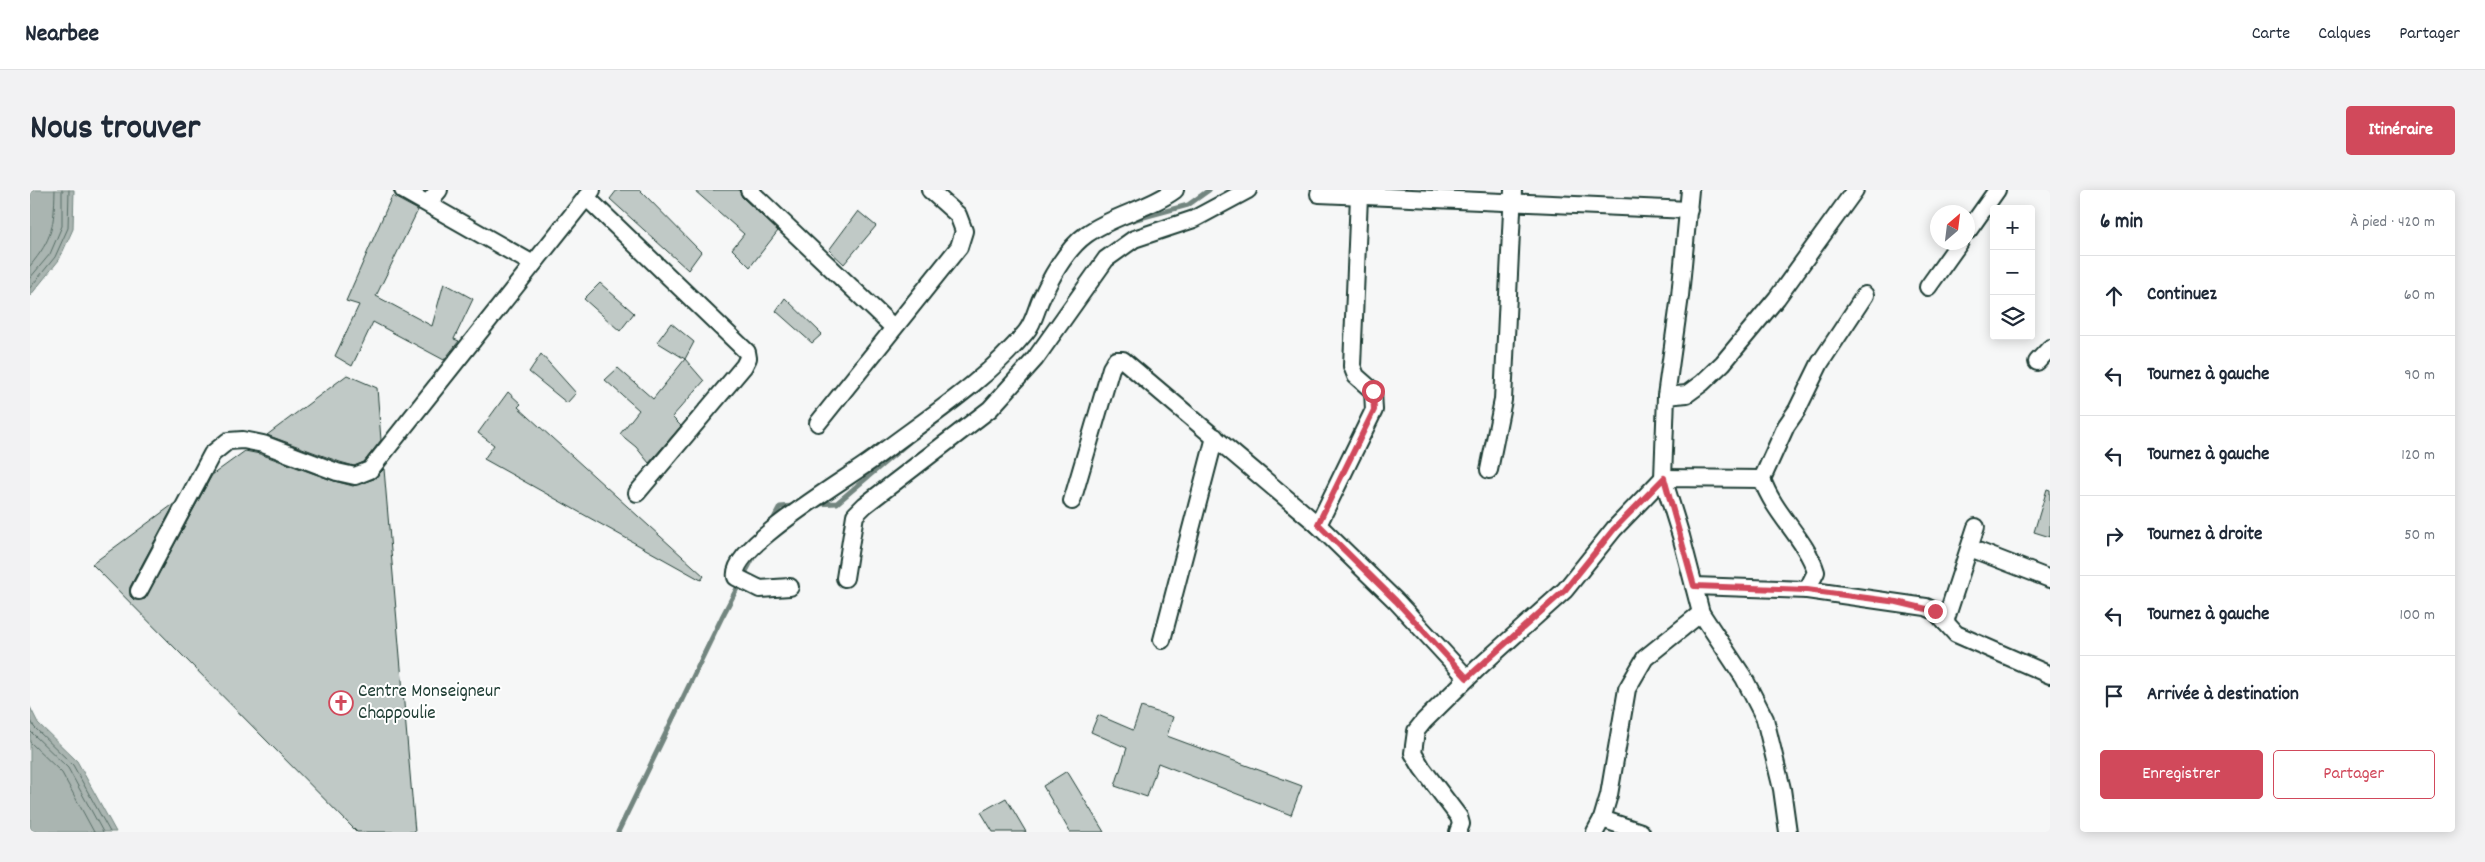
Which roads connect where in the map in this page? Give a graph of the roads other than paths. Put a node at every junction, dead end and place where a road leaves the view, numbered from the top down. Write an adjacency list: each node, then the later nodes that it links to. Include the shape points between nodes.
1 (403, 190): 14 (street)
2 (439, 190): 14 (street)
3 (749, 190): 21 (street)
4 (930, 190): 21 (street, via 958,215 964,231 959,247)
5 (1175, 190): 38 (street, via 1086,234 1062,260 1028,330 998,364 864,466 792,513 762,538 735,572 736,578 760,589)
6 (1248, 190): 35 (street, via 1194,219 1134,239 1106,259 1036,359 990,409 856,515)
7 (1690, 190): 15 (street)
8 (1854, 190): 24 (street, via 1777,298 1722,363 1687,394)
9 (1997, 190): 16 (street)
10 (589, 194): 18 (street); 30 (street, via 747,352 748,358)
11 (1319, 194): 12 (street)
12 (1359, 196): 13 (street); 32 (street, via 1352,366 1356,376 1373,391 1374,410)
13 (1513, 196): 15 (street); 27 (street, via 1503,400)
14 (428, 203): 18 (street)
15 (1689, 210): 24 (street)
16 (1975, 221)
17 (1954, 250): 19 (street)
18 (533, 264): 40 (street, via 370,470 356,476 337,472 263,444 243,440 228,441 212,454)
19 (1928, 287)
20 (1865, 295): 29 (street, via 1820,363)
21 (894, 327): 25 (street)
22 (2050, 348): 23 (street)
23 (2037, 362)
24 (1666, 396): 28 (street)
25 (818, 423)
26 (1215, 437): 31 (street, via 1123,360 1116,360); 32 (street); 43 (street)
27 (1489, 470)
28 (1664, 478): 29 (street); 37 (street); 45 (street, via 1614,529 1565,590)
29 (1762, 479): 39 (street, via 1768,496 1812,559 1816,572)
30 (637, 493)
31 (1072, 501)
32 (1318, 524): 45 (street, via 1396,601)
33 (1976, 527): 34 (street)
34 (1970, 548): 36 (street); 42 (street)
35 (845, 578)
36 (2050, 579)
37 (1694, 586): 39 (street); 41 (street)
38 (790, 587)
39 (1807, 590): 42 (street, via 1926,607)
40 (139, 591)
41 (1701, 613): 46 (street, via 1645,658 1627,689 1611,786); 49 (street, via 1744,678 1765,719 1782,789)
42 (1945, 622): 44 (street, via 1956,634)
43 (1162, 640)
44 (2050, 674)
45 (1467, 678): 47 (street, via 1424,721 1416,731 1413,743 1413,752 1422,768 1460,817)
46 (1598, 825): 48 (street)
47 (1458, 832)
48 (1641, 832)
49 (1788, 832)

